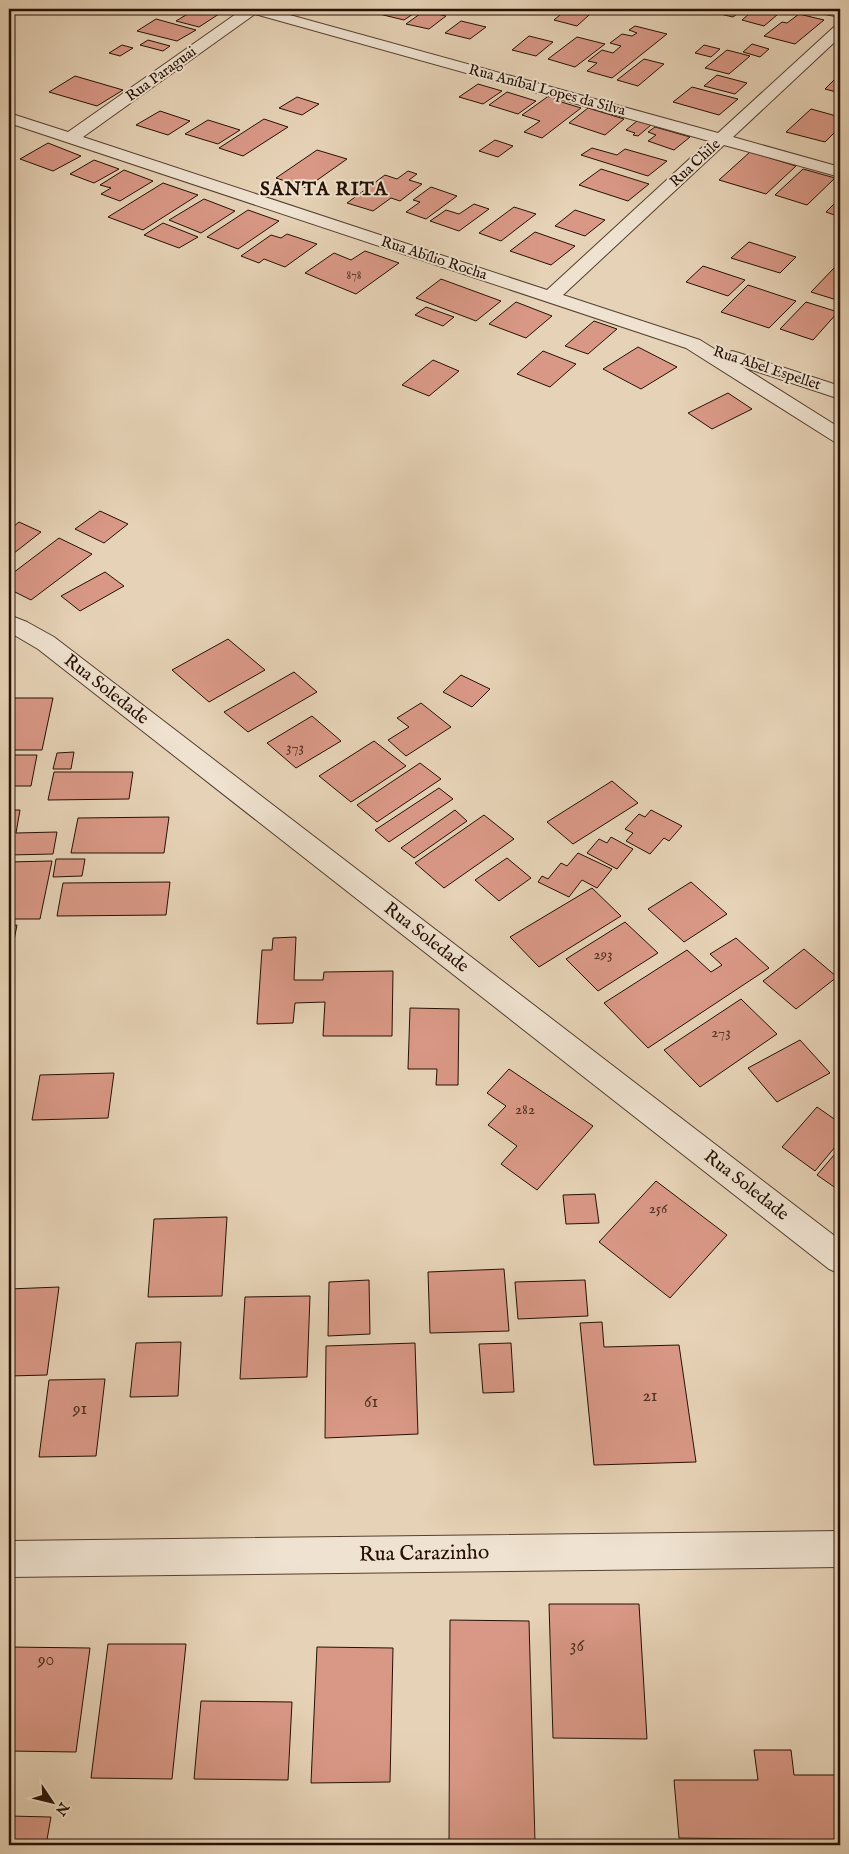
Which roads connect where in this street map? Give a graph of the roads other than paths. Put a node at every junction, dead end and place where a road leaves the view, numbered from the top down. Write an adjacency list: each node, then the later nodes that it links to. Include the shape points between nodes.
1 (253, 9): 6 (street, Rua Paraguai); 7 (street, Rua Aníbal Lopes da Silva)
2 (820, 9): 3 (street)
3 (840, 14)
4 (840, 29): 7 (street, Rua Chile)
5 (9, 118): 6 (street, Rua Abílio Rocha)
6 (71, 138): 9 (street, Rua Abílio Rocha)
7 (722, 138): 8 (street, Rua Aníbal Lopes da Silva); 9 (street, Rua Chile)
8 (840, 172)
9 (550, 296): 10 (street, Rua Abílio Rocha)
10 (693, 344): 11 (street, Rua Abel Espellet); 12 (street, Rua Abílio Rocha)
11 (840, 393)
12 (840, 437)
13 (9, 623): 14 (street, Rua Soledade, via 46,643)
14 (840, 1259)
15 (840, 1549): 16 (street, Rua Carazinho)
16 (9, 1559)

